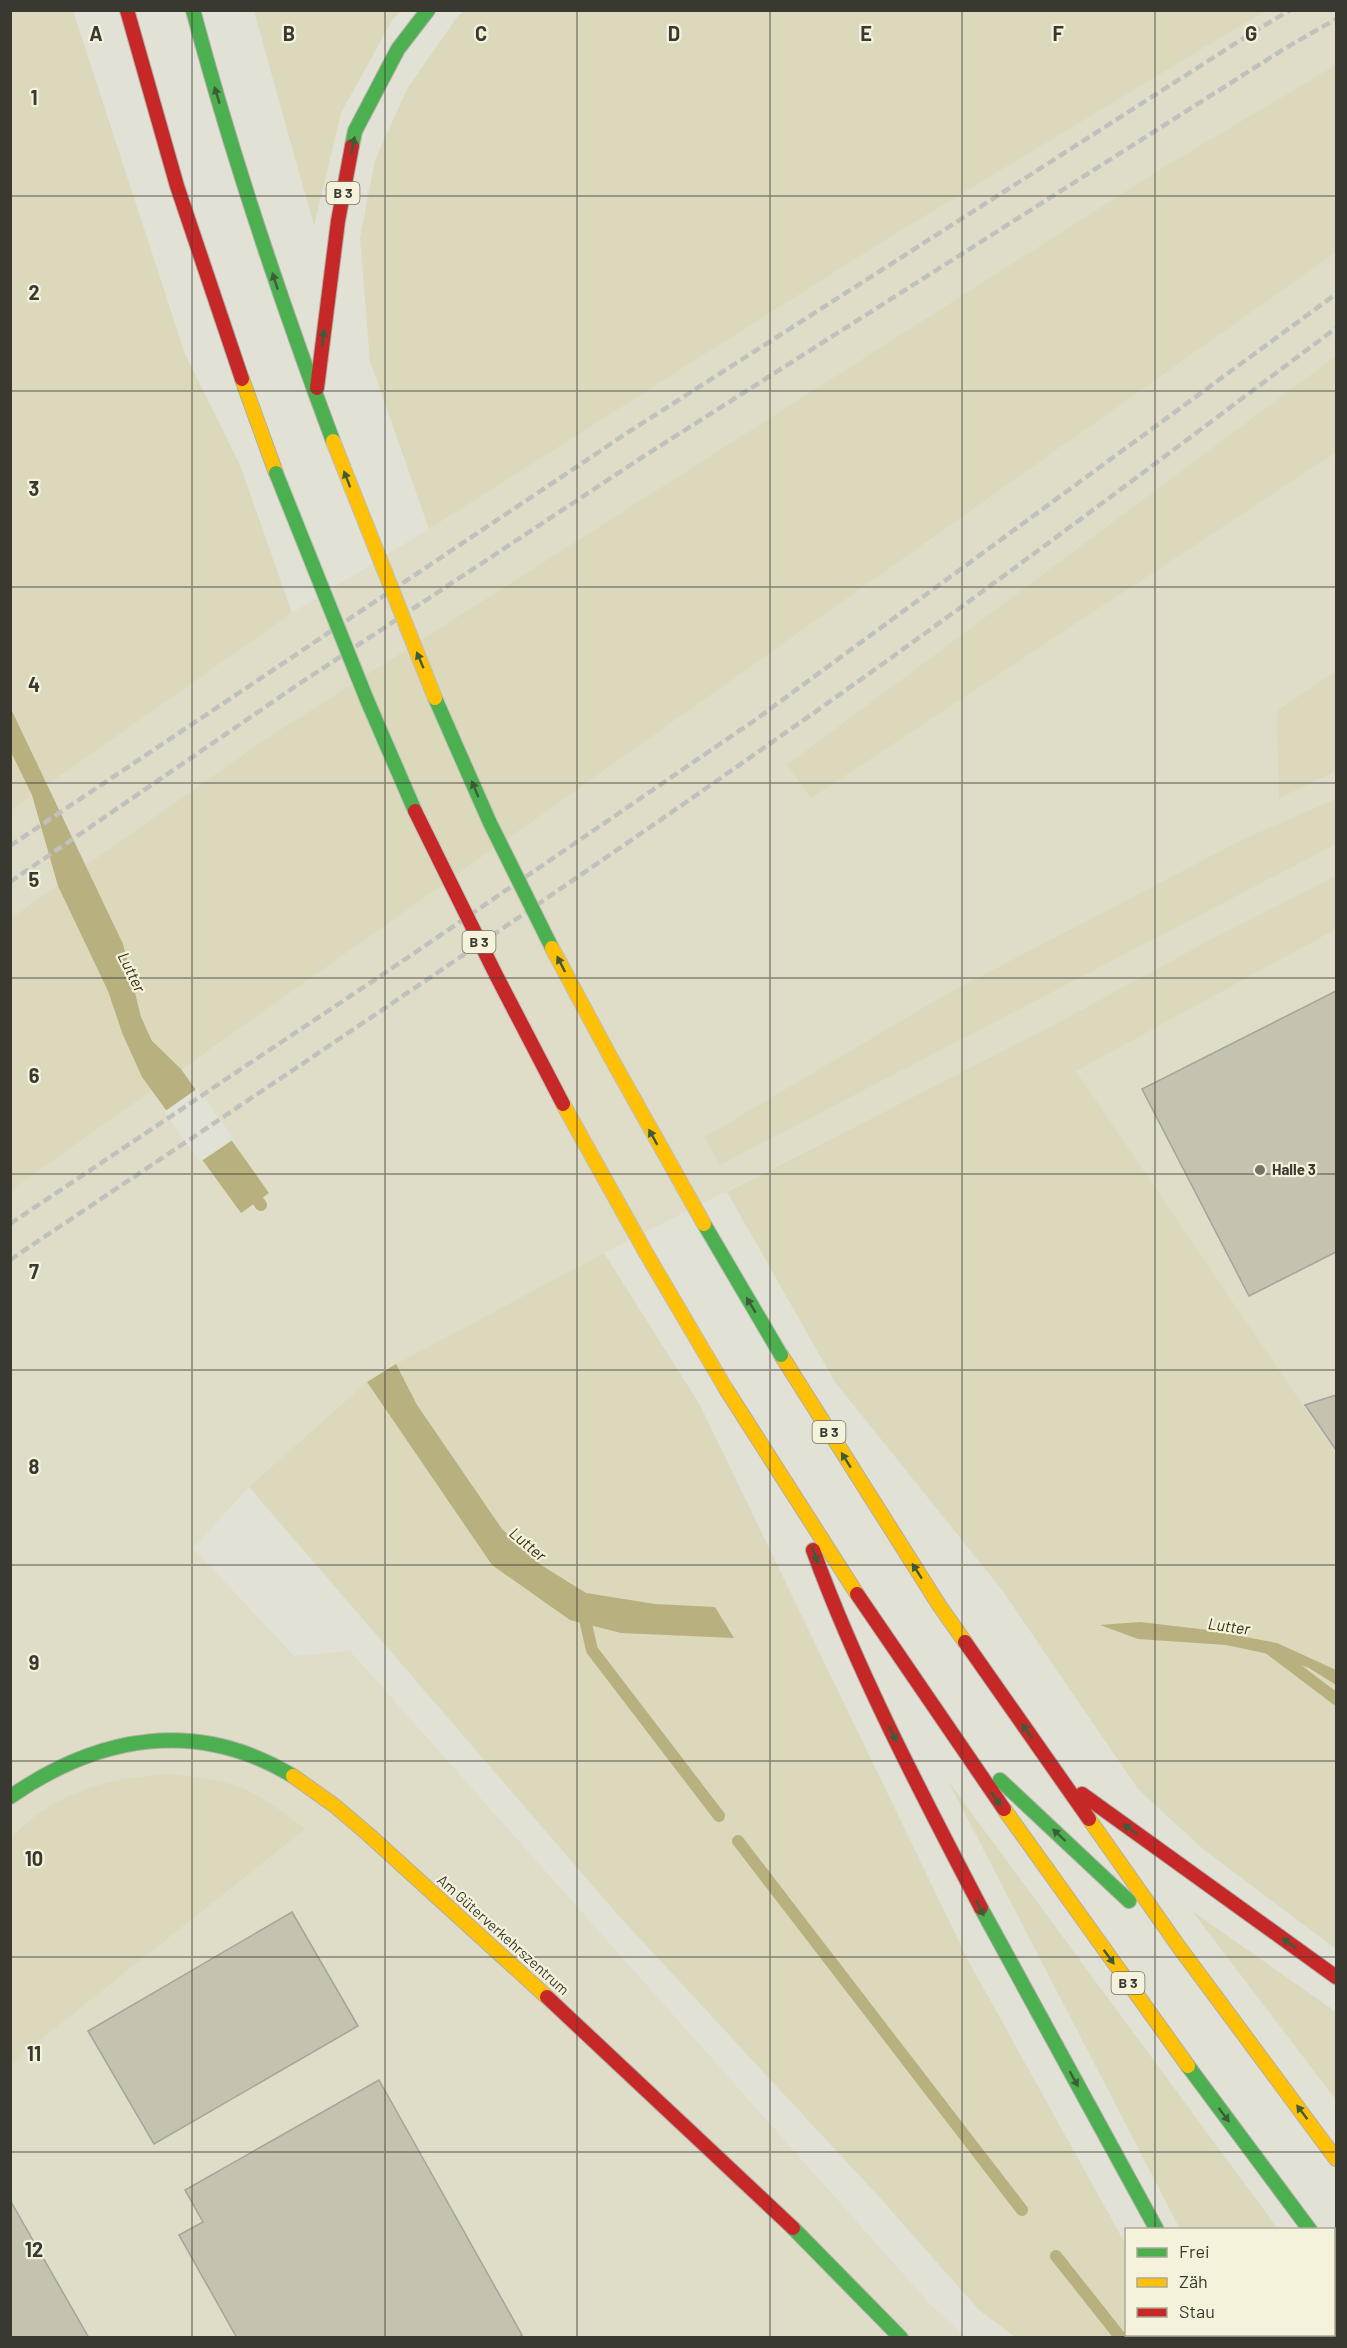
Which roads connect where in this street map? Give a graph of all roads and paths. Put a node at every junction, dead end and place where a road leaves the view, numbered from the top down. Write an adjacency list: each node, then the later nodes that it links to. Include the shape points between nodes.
1 (127, 10): 5 (main road, B 3, bridge, via 216,308 276,473 425,832 579,1137)
2 (193, 10): 4 (main road, B 3, one-way to 2, via 238,166)
3 (428, 10): 4 (main road, B 3, one-way to 3, via 338,221 355,131 398,49)
4 (316, 396): 7 (main road, B 3, one-way to 4, bridge, via 939,1605 781,1355 625,1087 480,800 384,576)
5 (795, 1500): 6 (main road, B 3); 12 (main road, one-way to 12, via 857,1659 924,1798 1000,1946)
6 (950, 1734): 9 (main road, B 3, one-way to 6); 13 (main road, B 3, one-way to 13, via 1191,2071)
7 (1061, 1779): 9 (main road, B 3); 10 (main road, one-way to 7)
8 (10, 1797): 14 (main road, Am Güterverkehrszentrum, via 58,1766 84,1756 112,1747 163,1741 214,1744 237,1750 262,1759 310,1787 349,1817 562,2011 803,2238)
9 (1179, 1947): 11 (main road, B 3, one-way to 9)
10 (1336, 1977)
11 (1336, 2159)
12 (1155, 2228)
13 (1309, 2228)
14 (901, 2337)

